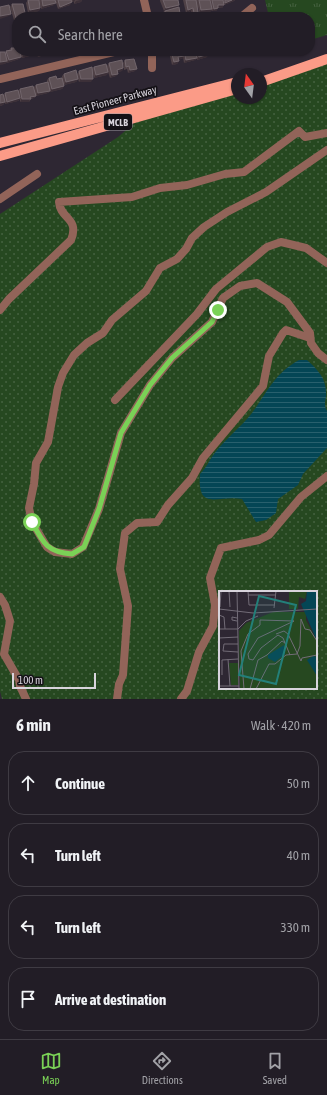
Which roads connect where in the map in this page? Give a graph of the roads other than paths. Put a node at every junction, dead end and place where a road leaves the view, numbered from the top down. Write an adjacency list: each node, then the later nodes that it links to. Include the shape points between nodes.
1 (144, 0): 3 (street)
2 (252, 8): 4 (street)
3 (147, 12)
4 (247, 12)
5 (97, 56): 11 (street)
6 (152, 56): 8 (street)
7 (327, 59): 9 (main road)
8 (152, 68)
9 (275, 75): 10 (main road); 12 (main road)
10 (267, 76)
11 (0, 79)
12 (267, 79)
13 (231, 84): 16 (main road, East Pioneer Parkway / MCLB)
14 (231, 91): 18 (main road, East Pioneer Parkway / MCLB)
15 (327, 133): 22 (street, via 305,137 299,132 244,172 224,174 187,185 160,188 132,197 58,202 74,225 71,240)
16 (0, 143)
17 (327, 150): 23 (street, via 266,192 204,227 192,238 177,259 160,268 146,291 112,320 103,333 74,355 58,387 48,442 36,463 29,508 32,522 47,547 55,552 72,554 84,547 99,509 121,433 150,385 172,358 212,322 223,298 232,290 257,283 266,288 287,302 310,333)
18 (0, 156)
19 (37, 174): 20 (street)
20 (0, 199)
21 (327, 263): 25 (street, via 306,248 281,242 267,247 216,289 197,314)
22 (0, 310)
23 (310, 338): 24 (street, via 318,353); 29 (street, via 286,330 282,332 269,356 263,386 203,458 192,478 157,522 136,523 125,533 120,569 128,606 124,675 119,684)
24 (327, 360)
25 (115, 400)
26 (327, 476): 30 (street, via 301,497 269,535 259,540 221,548 210,578 216,605 214,621 199,652 188,691)
27 (0, 597): 28 (street, via 10,621 4,654 20,680)
28 (26, 699)
29 (117, 699)
30 (182, 699)

